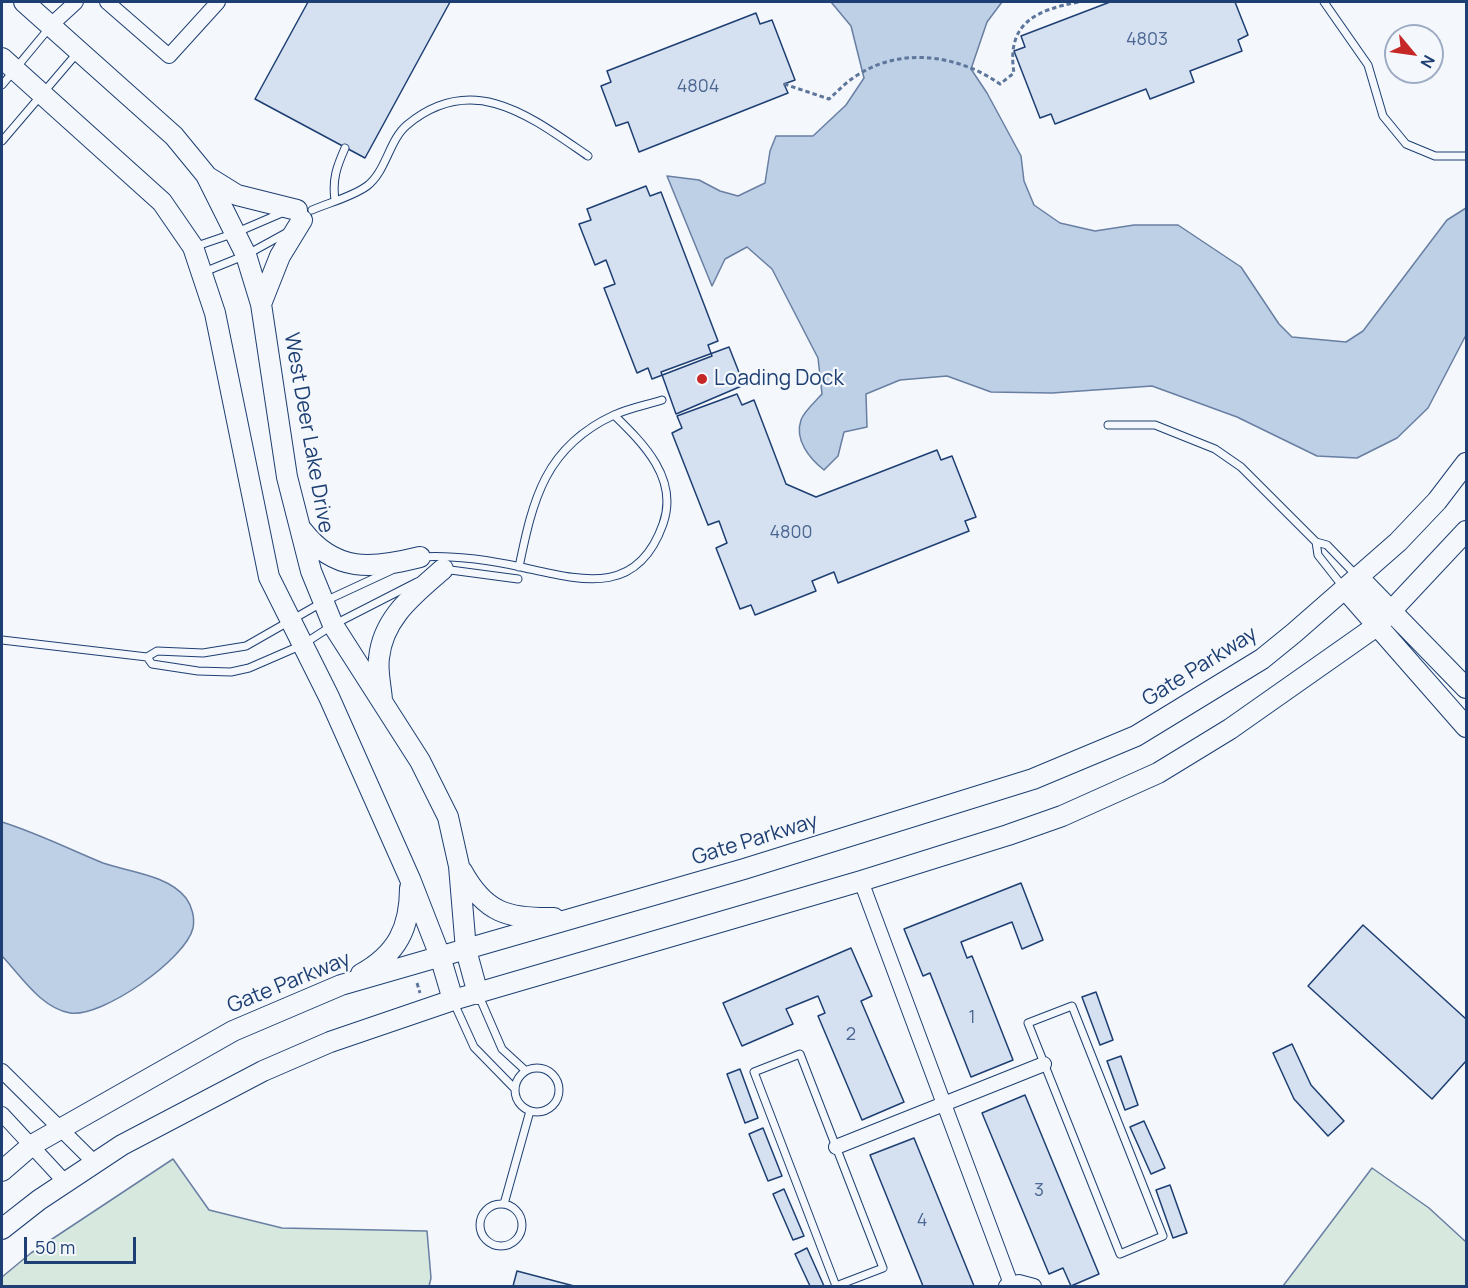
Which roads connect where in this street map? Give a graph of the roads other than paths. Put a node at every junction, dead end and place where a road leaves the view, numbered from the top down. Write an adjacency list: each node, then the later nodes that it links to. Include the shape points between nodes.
1 (24, 2): 6 (main road, West Deer Lake Drive)
2 (76, 2): 6 (street)
3 (107, 2): 4 (street, via 169,56)
4 (218, 2)
5 (1324, 2): 14 (lane, via 1368,65 1383,117 1406,144 1434,156)
6 (51, 25): 7 (main road, West Deer Lake Drive); 8 (lane)
7 (79, 51): 10 (lane); 15 (main road, West Deer Lake Drive, via 174,136)
8 (8, 64): 9 (lane); 10 (main road)
9 (2, 85)
10 (42, 94): 11 (lane); 19 (main road, via 162,202)
11 (2, 141)
12 (345, 148): 16 (lane, via 334,177)
13 (588, 156): 16 (lane, via 525,113 499,103 450,100 405,126 367,186)
14 (1467, 156)
15 (206, 175): 17 (main road, via 237,195); 18 (main road, West Deer Lake Drive)
16 (335, 200): 17 (lane)
17 (304, 213): 18 (lane, via 285,211); 20 (lane, via 294,229); 22 (main road, via 280,256)
18 (236, 233): 19 (lane); 20 (main road, West Deer Lake Drive)
19 (194, 247): 21 (main road)
20 (246, 255): 21 (lane); 22 (main road, West Deer Lake Drive)
21 (202, 273): 37 (main road, via 215,314 269,577)
22 (261, 304): 27 (main road, West Deer Lake Drive, via 287,477)
23 (662, 400): 24 (lane)
24 (614, 415): 31 (lane, via 562,451 545,475 530,514); 31 (lane, via 661,468 666,514 654,546 630,570 603,579 578,580)
25 (1108, 425): 29 (lane, via 1155,425 1215,449 1250,476)
26 (1467, 463): 34 (main road, Gate Parkway, via 1414,526)
27 (300, 528): 30 (main road, via 315,547 358,566 382,566); 35 (main road, West Deer Lake Drive)
28 (1467, 531): 36 (main road)
29 (1316, 542): 34 (lane, via 1327,545); 34 (lane, via 1318,555)
30 (420, 557): 31 (lane, via 450,555); 35 (lane)
31 (519, 567)
32 (443, 569): 33 (lane); 38 (lane); 46 (main road, via 394,615 383,636 378,659)
33 (518, 579)
34 (1351, 583): 36 (main road); 39 (main road); 51 (main road, Gate Parkway, via 1262,659 1136,735 1034,779)
35 (323, 602): 37 (lane); 38 (main road, West Deer Lake Drive)
36 (1393, 612): 39 (main road); 45 (main road)
37 (291, 622): 41 (main road); 42 (lane, via 246,646)
38 (333, 626): 41 (lane); 46 (main road, West Deer Lake Drive)
39 (1378, 626): 47 (main road); 50 (main road, via 1230,729 1158,772 1062,816)
40 (2, 640): 43 (lane)
41 (302, 645): 44 (lane, via 266,662 231,672); 49 (main road)
42 (182, 652): 43 (lane, via 157,651); 44 (lane)
43 (147, 657): 44 (lane, via 152,663)
44 (180, 668)
45 (1467, 688)
46 (382, 702): 48 (main road, West Deer Lake Drive, via 420,761 448,818)
47 (1467, 727)
48 (459, 866): 51 (main road, via 474,892 505,913 525,918); 52 (main road, West Deer Lake Drive)
49 (410, 879): 53 (main road); 54 (main road, via 410,911 392,950)
50 (861, 881): 55 (main road); 61 (street)
51 (581, 917): 52 (main road, Gate Parkway)
52 (466, 950): 53 (main road, Gate Parkway); 55 (main road, West Deer Lake Drive)
53 (440, 956): 54 (main road, Gate Parkway); 56 (main road)
54 (342, 985): 64 (main road, Gate Parkway, via 233,1031)
55 (478, 994): 56 (main road); 59 (lane, via 502,1049)
56 (453, 1000): 60 (lane, via 474,1047); 67 (main road, via 330,1042 263,1071)
57 (1044, 1064): 57 (lane, via 1028,1023 1071,1006 1163,1236 1120,1254); 61 (street)
58 (2, 1071): 64 (street)
59 (526, 1071): 60 (lane); 62 (lane, via 547,1071 559,1088 551,1107)
60 (515, 1089): 62 (lane, via 519,1103)
61 (944, 1104): 66 (street); 72 (street)
62 (530, 1111): 70 (lane)
63 (2, 1114): 65 (street)
64 (61, 1129): 65 (main road, Gate Parkway); 67 (street)
65 (32, 1145): 68 (main road, Gate Parkway); 69 (street)
66 (836, 1147): 66 (lane, via 800,1054 754,1072 836,1286 883,1268)
67 (95, 1162): 69 (main road)
68 (2, 1170)
69 (65, 1182): 71 (main road)
70 (504, 1204): 70 (lane, via 486,1209 480,1220 481,1233 495,1246 509,1245 522,1227 519,1213)
71 (2, 1229)
72 (1008, 1285): 73 (street, via 1019,1282)
73 (1034, 1287)

